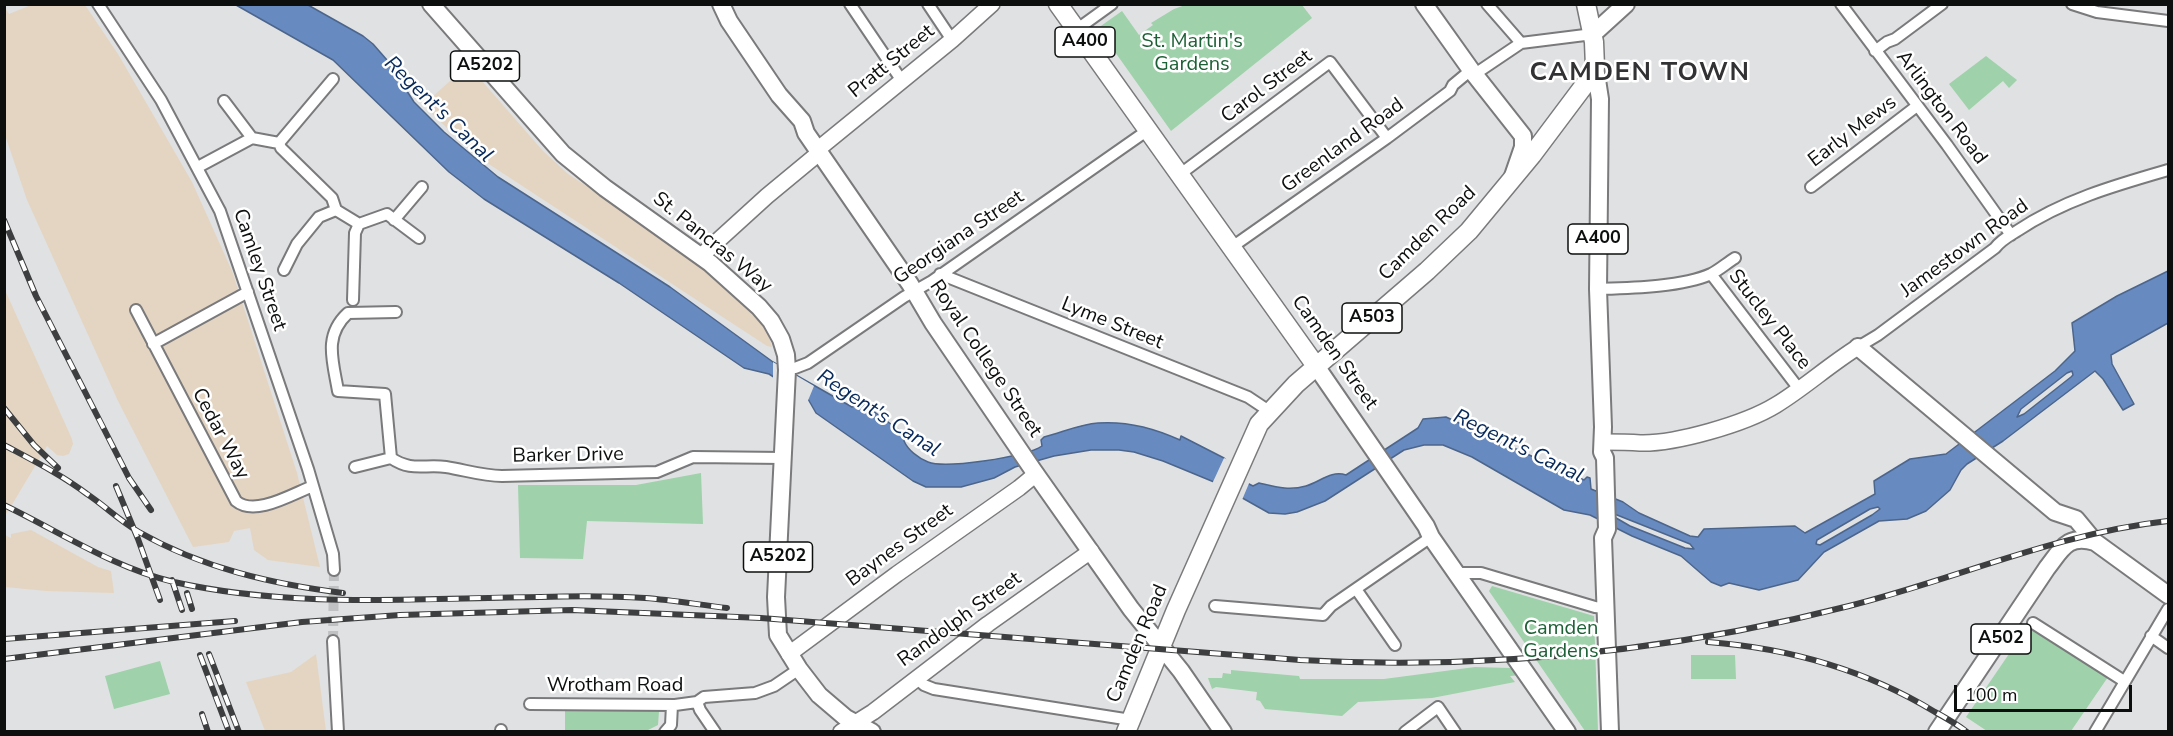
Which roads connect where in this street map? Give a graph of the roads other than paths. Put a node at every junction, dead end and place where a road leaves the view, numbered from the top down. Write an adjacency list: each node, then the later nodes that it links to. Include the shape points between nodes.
1 (98, 4): 33 (street, Camley Street, via 161,100)
2 (431, 4): 45 (main road, St. Pancras Way / A5202, via 559,151)
3 (721, 4): 32 (main road, Royal College Street, via 779,94 802,121)
4 (850, 4): 25 (street)
5 (928, 4): 19 (street)
6 (992, 4): 19 (street, Pratt Street)
7 (1058, 4): 17 (highway, Camden Street / A400)
8 (1112, 4): 17 (street)
9 (1424, 4): 23 (main road, A503)
10 (1487, 4): 20 (street)
11 (1586, 4): 18 (highway)
12 (1841, 4): 21 (street, Arlington Road)
13 (1942, 4): 21 (street)
14 (2072, 4): 16 (street, via 2097,12)
15 (1620, 9): 18 (main road)
16 (2169, 21)
17 (1076, 30): 28 (highway, Camden Street / A400)
18 (1593, 34): 20 (street, Greenland Road); 22 (highway)
19 (952, 40): 25 (street, Pratt Street)
20 (1521, 43): 23 (street, Greenland Road)
21 (1875, 51): 27 (street, Arlington Road)
22 (1595, 67): 36 (highway, Camden Road / A503); 50 (main road, A400, via 1600,99)
23 (1473, 72): 30 (street, Greenland Road); 36 (main road, A503, via 1523,136)
24 (333, 79): 31 (street)
25 (902, 81): 32 (street, Pratt Street)
26 (224, 101): 29 (street)
27 (1917, 106): 38 (street, Early Mews); 42 (street, Arlington Road)
28 (1148, 130): 35 (highway, Camden Street / A400); 48 (street, Georgiana Street)
29 (252, 138): 31 (street); 33 (street)
30 (1387, 138): 35 (street, Carol Street, via 1330,62); 44 (street, Greenland Road)
31 (279, 143): 39 (street, via 332,198)
32 (818, 151): 45 (street, Pratt Street); 51 (main road, Royal College Street)
33 (198, 167): 52 (street, Camley Street, via 220,211)
34 (2169, 170): 42 (street, Jamestown Road, via 2075,200)
35 (1179, 175): 44 (highway, Camden Street / A400)
36 (1511, 180): 58 (highway, Camden Road / A503, via 1484,215 1433,266)
37 (422, 187): 40 (street)
38 (1811, 187)
39 (336, 210): 41 (street); 47 (street, via 319,217 297,244)
40 (394, 220): 41 (street, via 387,214); 43 (street)
41 (360, 224): 53 (street, via 355,233)
42 (2011, 235): 57 (street, Jamestown Road)
43 (419, 238)
44 (1232, 247): 58 (highway, Camden Street / A400)
45 (701, 256): 59 (main road, St. Pancras Way / A5202, via 769,318 785,348)
46 (1735, 258): 49 (street)
47 (284, 270)
48 (940, 274): 51 (street, Georgiana Street); 61 (street, Lyme Street, via 1248,397)
49 (1711, 274): 50 (street, via 1671,283); 60 (street, Stucley Place)
50 (1598, 289): 62 (main road, A400)
51 (915, 291): 59 (street, Georgiana Street, via 801,367); 66 (main road, Royal College Street)
52 (248, 292): 56 (street); 67 (street, Camley Street)
53 (352, 306): 55 (street); 63 (street, via 333,329 332,355 338,391 385,394)
54 (136, 310): 56 (street, Cedar Way)
55 (396, 312)
56 (153, 344): 67 (street, Cedar Way, via 236,501 246,507 260,507)
57 (1858, 347): 60 (street); 68 (main road)
58 (1317, 366): 61 (highway, Camden Road / A503); 69 (main road, Camden Street / A400)
59 (787, 369): 64 (main road, St. Pancras Way / A5202)
60 (1800, 388): 62 (street, via 1766,411 1737,423 1650,442)
61 (1269, 411): 84 (highway, Camden Road / A503, via 1240,465)
62 (1603, 447): 78 (main road, A400)
63 (391, 458): 64 (street, Barker Drive, via 407,466 448,467 502,476 657,472 693,457); 65 (street)
64 (783, 458): 86 (main road, St. Pancras Way / A5202, via 776,616 778,635)
65 (355, 467)
66 (1035, 472): 72 (main road, Royal College Street); 86 (street, Baynes Street, via 1019,488)
67 (313, 486): 73 (street, Camley Street)
68 (2055, 512): 70 (main road, via 2076,519); 71 (main road, via 2066,529)
69 (1431, 537): 74 (main road, Camden Street / A400); 75 (street)
70 (2095, 542): 71 (main road, via 2078,539); 76 (main road)
71 (2064, 545): 104 (main road, A502)
72 (1091, 551): 84 (main road, Royal College Street); 88 (street, Randolph Street)
73 (334, 570)
74 (1456, 573): 78 (street, via 1481,573); 102 (main road, Camden Street / A400)
75 (1356, 589): 77 (street, via 1323,615); 83 (street)
76 (2169, 595)
77 (1215, 606)
78 (1605, 608): 103 (main road, A400)
79 (2169, 609): 81 (street)
80 (2033, 623): 89 (street)
81 (2151, 636): 85 (street); 89 (street)
82 (333, 641): 95 (street)
83 (1395, 645)
84 (1161, 646): 93 (highway, Camden Road / A503); 99 (main road, Royal College Street)
85 (2169, 648)
86 (789, 654): 87 (main road, St. Pancras Way / A5202)
87 (799, 669): 90 (street, Wrotham Road, via 755,693 704,697); 94 (main road, St. Pancras Way / A5202)
88 (916, 678): 93 (street, via 934,688); 94 (street, Randolph Street)
89 (2124, 681): 105 (street)
90 (698, 702): 92 (street, Wrotham Road); 97 (street)
91 (530, 704): 92 (street, Wrotham Road)
92 (672, 705): 96 (street, via 671,724)
93 (1128, 726)
94 (848, 727): 98 (main road, St. Pancras Way / A5202)
95 (338, 732)
96 (665, 732)
97 (715, 732)
98 (872, 732)
99 (1223, 732)
100 (1405, 732): 101 (street, via 1438,707)
101 (1455, 732)
102 (1567, 732)
103 (1610, 732)
104 (1937, 732)
105 (2095, 732)

